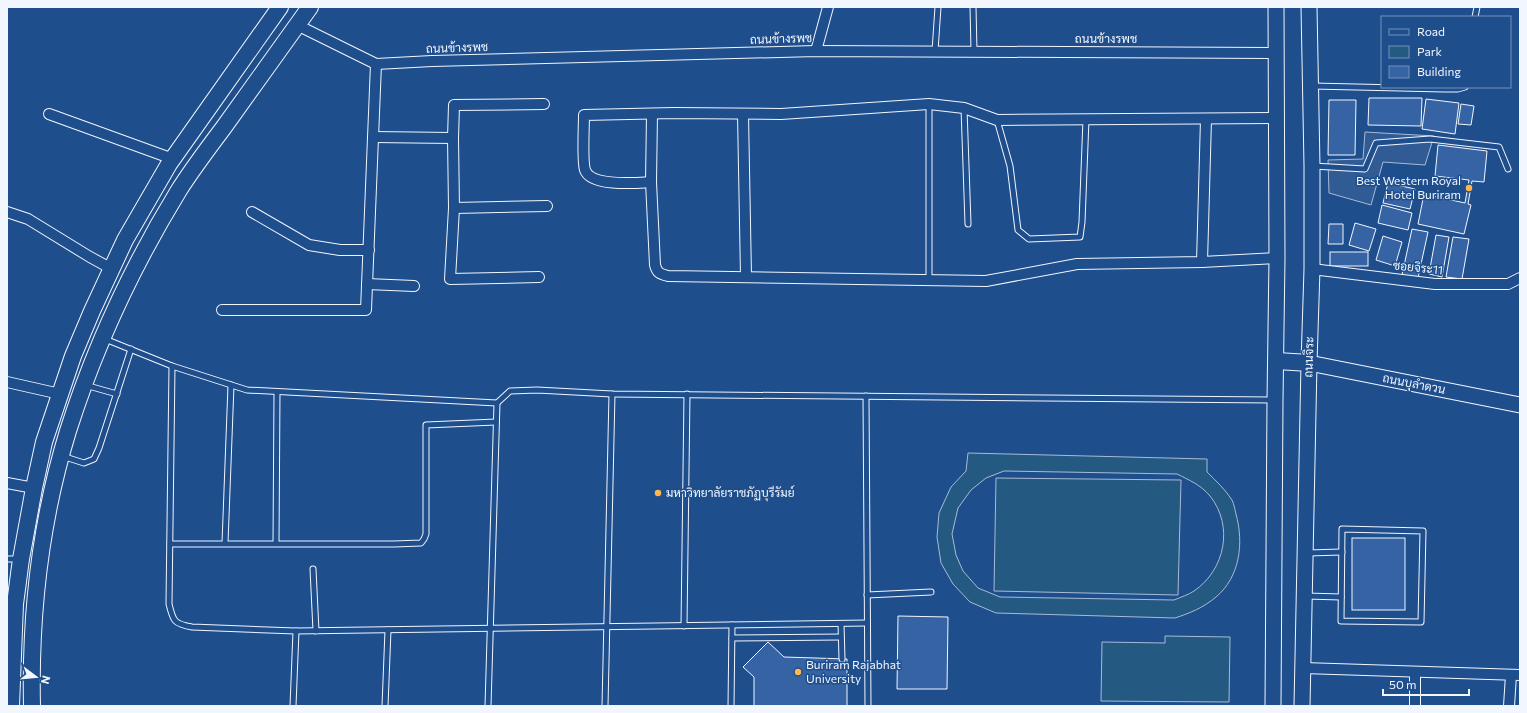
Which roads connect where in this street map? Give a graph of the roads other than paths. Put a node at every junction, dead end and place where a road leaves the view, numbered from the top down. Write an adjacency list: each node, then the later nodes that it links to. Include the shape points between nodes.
1 (310, 7): 8 (main road)
2 (828, 7): 9 (street)
3 (938, 7): 10 (lane)
4 (973, 7): 11 (lane)
5 (1276, 7): 12 (main road)
6 (1309, 7): 14 (main road, ถนนจิระ)
7 (274, 9): 8 (main road); 30 (main road)
8 (297, 25): 13 (street, ถนนข้างรพช); 51 (main road, via 181,187 146,247)
9 (816, 51): 10 (street, ถนนข้างรพช); 13 (street, ถนนข้างรพช)
10 (935, 51): 11 (street, ถนนข้างรพช)
11 (974, 51): 12 (street, ถนนข้างรพช)
12 (1276, 53): 24 (main road)
13 (376, 64): 28 (street)
14 (1311, 86): 15 (lane); 31 (main road, ถนนจิระ)
15 (1381, 88)
16 (1400, 88): 17 (lane)
17 (1462, 88)
18 (544, 104): 29 (street, via 454,104)
19 (929, 104): 20 (street); 23 (street, via 781,114); 47 (lane)
20 (964, 108): 27 (street); 38 (lane)
21 (49, 114): 30 (street)
22 (652, 114): 23 (street); 33 (street); 33 (street, via 584,114 584,169 587,174 599,180 612,182)
23 (743, 114): 45 (street)
24 (1277, 118): 26 (street); 40 (main road)
25 (1086, 119): 26 (street); 27 (street); 27 (lane, via 1080,237 1028,239 1018,230 1010,166)
26 (1206, 119): 41 (street)
27 (997, 120)
28 (373, 136): 29 (street); 39 (street)
29 (453, 138): 35 (street)
30 (173, 159): 42 (main road, via 125,240)
31 (1312, 166): 32 (lane, via 1364,168 1376,143 1430,139 1500,147); 43 (main road, ถนนจิระ)
32 (1508, 169)
33 (651, 182): 45 (street, via 657,271 668,276)
34 (547, 206): 35 (street)
35 (454, 208): 44 (street, via 450,279)
36 (7, 212): 42 (street, via 28,219)
37 (252, 212): 39 (street, via 308,245 340,250)
38 (968, 224)
39 (369, 250): 48 (street)
40 (1277, 258): 41 (street); 53 (main road)
41 (1202, 262): 47 (street, via 1077,264 986,281)
42 (112, 269): 60 (main road, via 72,356)
43 (1312, 269): 46 (street, ซอยจิระ11, via 1435,284 1508,284); 54 (main road, ถนนจิระ)
44 (538, 277)
45 (746, 277): 47 (street)
46 (1520, 278)
47 (929, 280)
48 (367, 284): 49 (street); 50 (street, via 366,310)
49 (414, 286)
50 (222, 310)
51 (103, 338): 52 (lane); 57 (main road)
52 (131, 349): 55 (lane); 61 (lane)
53 (1276, 361): 54 (main road); 65 (main road)
54 (1309, 363): 67 (main road, ถนนบุลำดวน); 76 (main road, ถนนจิระ)
55 (172, 366): 58 (lane); 74 (lane)
56 (7, 382): 60 (street)
57 (84, 385): 61 (lane); 69 (main road)
58 (231, 385): 59 (lane, via 248,390); 72 (lane)
59 (277, 392): 66 (lane); 73 (lane)
60 (60, 394): 71 (main road, via 44,442)
61 (117, 394): 69 (lane, via 94,459 84,463)
62 (612, 394): 63 (lane); 66 (lane, via 510,391); 88 (lane)
63 (687, 394): 64 (lane); 87 (lane)
64 (866, 396): 65 (lane); 80 (lane)
65 (1275, 400): 107 (main road)
66 (497, 403): 68 (lane)
67 (1520, 405)
68 (496, 422): 73 (lane, via 426,425 426,534 421,543); 89 (lane)
69 (62, 456): 100 (main road, via 39,567 34,620)
70 (7, 483): 71 (street)
71 (34, 488): 77 (main road)
72 (225, 543): 73 (lane); 74 (lane)
73 (276, 543)
74 (170, 544): 91 (lane, via 169,604 172,618 179,625)
75 (1342, 552): 76 (lane); 82 (lane); 82 (lane, via 1342,529 1423,531 1421,622 1341,621)
76 (1305, 553): 81 (main road, ถนนจิระ)
77 (14, 559): 83 (main road)
78 (313, 569): 92 (lane)
79 (931, 592): 80 (lane)
80 (867, 595): 84 (lane)
81 (1304, 596): 82 (lane); 96 (main road, ถนนจิระ)
82 (1342, 597)
83 (11, 613): 99 (main road)
84 (867, 623): 85 (lane); 106 (lane)
85 (841, 624): 86 (lane); 93 (lane)
86 (732, 625): 87 (lane); 94 (lane)
87 (684, 626): 88 (lane)
88 (607, 627): 89 (lane); 104 (lane)
89 (490, 628): 90 (lane); 103 (lane)
90 (388, 630): 92 (lane); 102 (lane)
91 (296, 631): 92 (lane); 101 (lane)
92 (316, 631)
93 (841, 637): 94 (lane); 95 (lane)
94 (732, 638): 105 (lane)
95 (842, 659)
96 (1303, 668): 97 (street); 108 (main road, ถนนจิระ)
97 (1415, 672): 98 (street); 109 (street)
98 (1515, 675): 110 (street)
99 (10, 696)
100 (32, 706)
101 (293, 706)
102 (385, 706)
103 (488, 706)
104 (605, 706)
105 (731, 706)
106 (868, 706)
107 (1273, 706)
108 (1302, 706)
109 (1415, 706)
110 (1510, 706)

